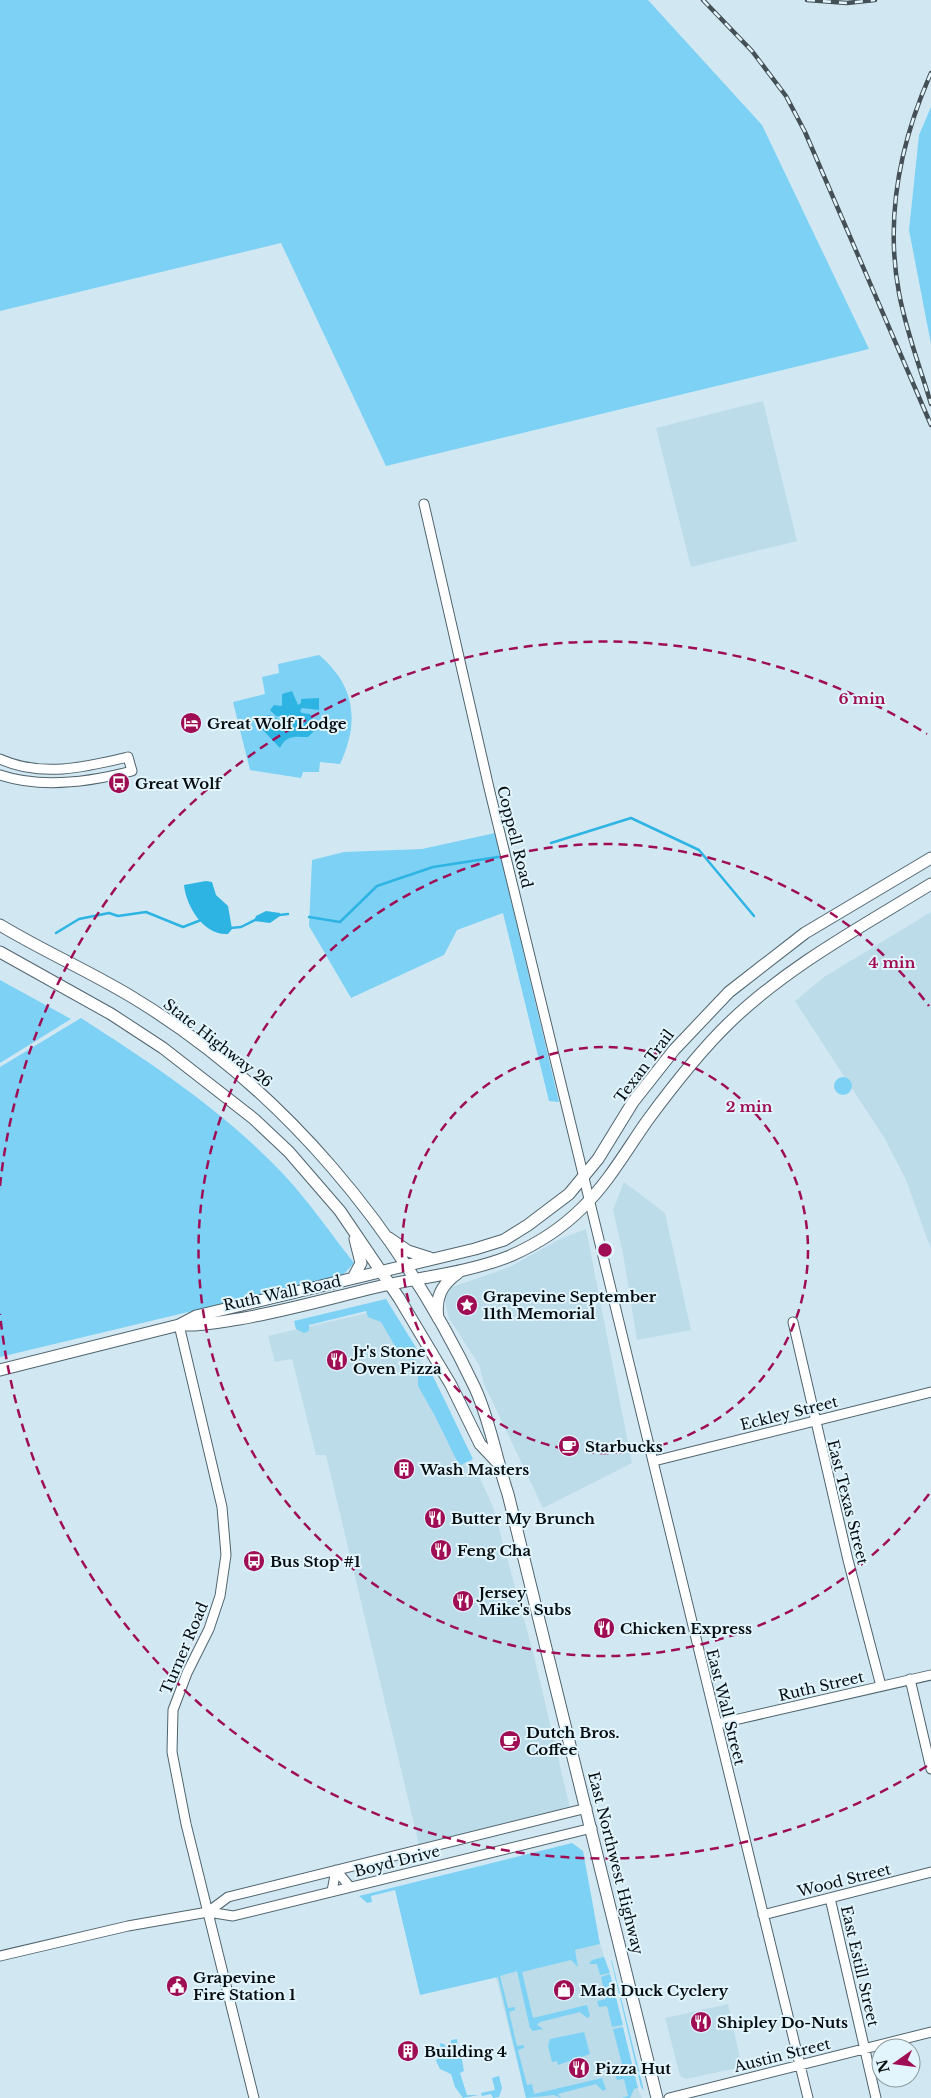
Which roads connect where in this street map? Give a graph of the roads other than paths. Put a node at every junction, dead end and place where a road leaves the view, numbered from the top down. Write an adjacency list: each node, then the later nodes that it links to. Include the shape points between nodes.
1 (424, 504): 10 (street, Coppell Road, via 489,788)
2 (0, 759): 3 (street, via 44,770 79,769 128,757 132,771 84,781 43,783)
3 (0, 774)
4 (931, 858): 8 (main road, Texan Trail, via 804,933)
5 (931, 884): 9 (main road, via 816,954)
6 (0, 925): 12 (main road, State Highway 26, via 132,997 250,1083 349,1186)
7 (0, 952): 13 (main road, via 112,1014 181,1061 289,1152)
8 (747, 977): 9 (main road); 10 (main road, Texan Trail, via 680,1044 633,1102)
9 (762, 993): 11 (main road, via 696,1058 604,1186)
10 (585, 1176): 11 (street, East Wall Street); 14 (main road, Texan Trail, via 563,1200 504,1240)
11 (590, 1199): 17 (main road, via 543,1238 513,1255); 27 (street, East Wall Street)
12 (379, 1226): 14 (main road, via 389,1238 408,1251); 15 (main road, State Highway 26)
13 (352, 1228): 16 (main road); 18 (main road, via 361,1263)
14 (432, 1258): 15 (main road, Texan Trail)
15 (404, 1265): 16 (main road, Texan Trail); 19 (main road, State Highway 26)
16 (380, 1271): 18 (main road, Ruth Wall Road); 20 (main road)
17 (459, 1272): 19 (main road); 22 (main road, via 440,1289 436,1306)
18 (352, 1278): 23 (main road, Ruth Wall Road, via 196,1316)
19 (414, 1280): 20 (main road); 22 (main road, East Northwest Highway)
20 (390, 1285): 23 (main road, Ruth Wall Road, via 253,1316 196,1326); 28 (main road, East Northwest Highway, via 451,1385 480,1444)
21 (793, 1322): 26 (street, East Texas Street)
22 (438, 1323): 28 (main road, East Northwest Highway, via 475,1389 494,1438)
23 (179, 1325): 24 (main road, Ruth Wall Road); 41 (street, Turner Road, via 226,1536 220,1596 173,1710 172,1752)
24 (0, 1370)
25 (931, 1392): 26 (street, Eckley Street)
26 (814, 1421): 27 (street, Eckley Street); 31 (street, East Texas Street)
27 (654, 1461): 32 (street, East Wall Street)
28 (497, 1462): 34 (main road, East Northwest Highway, via 508,1494)
29 (931, 1675): 30 (street, Ruth Street)
30 (910, 1680): 31 (street, Ruth Street); 33 (street)
31 (881, 1686): 32 (street, Ruth Street)
32 (717, 1724): 42 (street, East Wall Street)
33 (931, 1768)
34 (587, 1808): 35 (main road, East Northwest Highway); 36 (street, Boyd Drive)
35 (592, 1828): 38 (street, Boyd Drive); 48 (main road, East Northwest Highway)
36 (336, 1870): 38 (street); 39 (street); 41 (street, Boyd Drive, via 228,1897)
37 (931, 1872): 40 (street, Wood Street)
38 (350, 1887): 39 (street, Boyd Drive)
39 (332, 1891): 41 (street, Boyd Drive, via 233,1916)
40 (830, 1898): 42 (street, Wood Street); 45 (street, East Estill Street)
41 (208, 1912): 43 (street, Boyd Drive, via 128,1926); 47 (street, Turner Road)
42 (763, 1915): 46 (street, East Wall Street)
43 (0, 1956)
44 (931, 2032): 45 (street, Austin Street)
45 (865, 2049): 46 (street, Austin Street); 51 (street, East Estill Street)
46 (800, 2065): 49 (street, Austin Street); 50 (street, East Wall Street)
47 (254, 2098)
48 (657, 2098)
49 (669, 2098)
50 (808, 2098)
51 (876, 2098)

